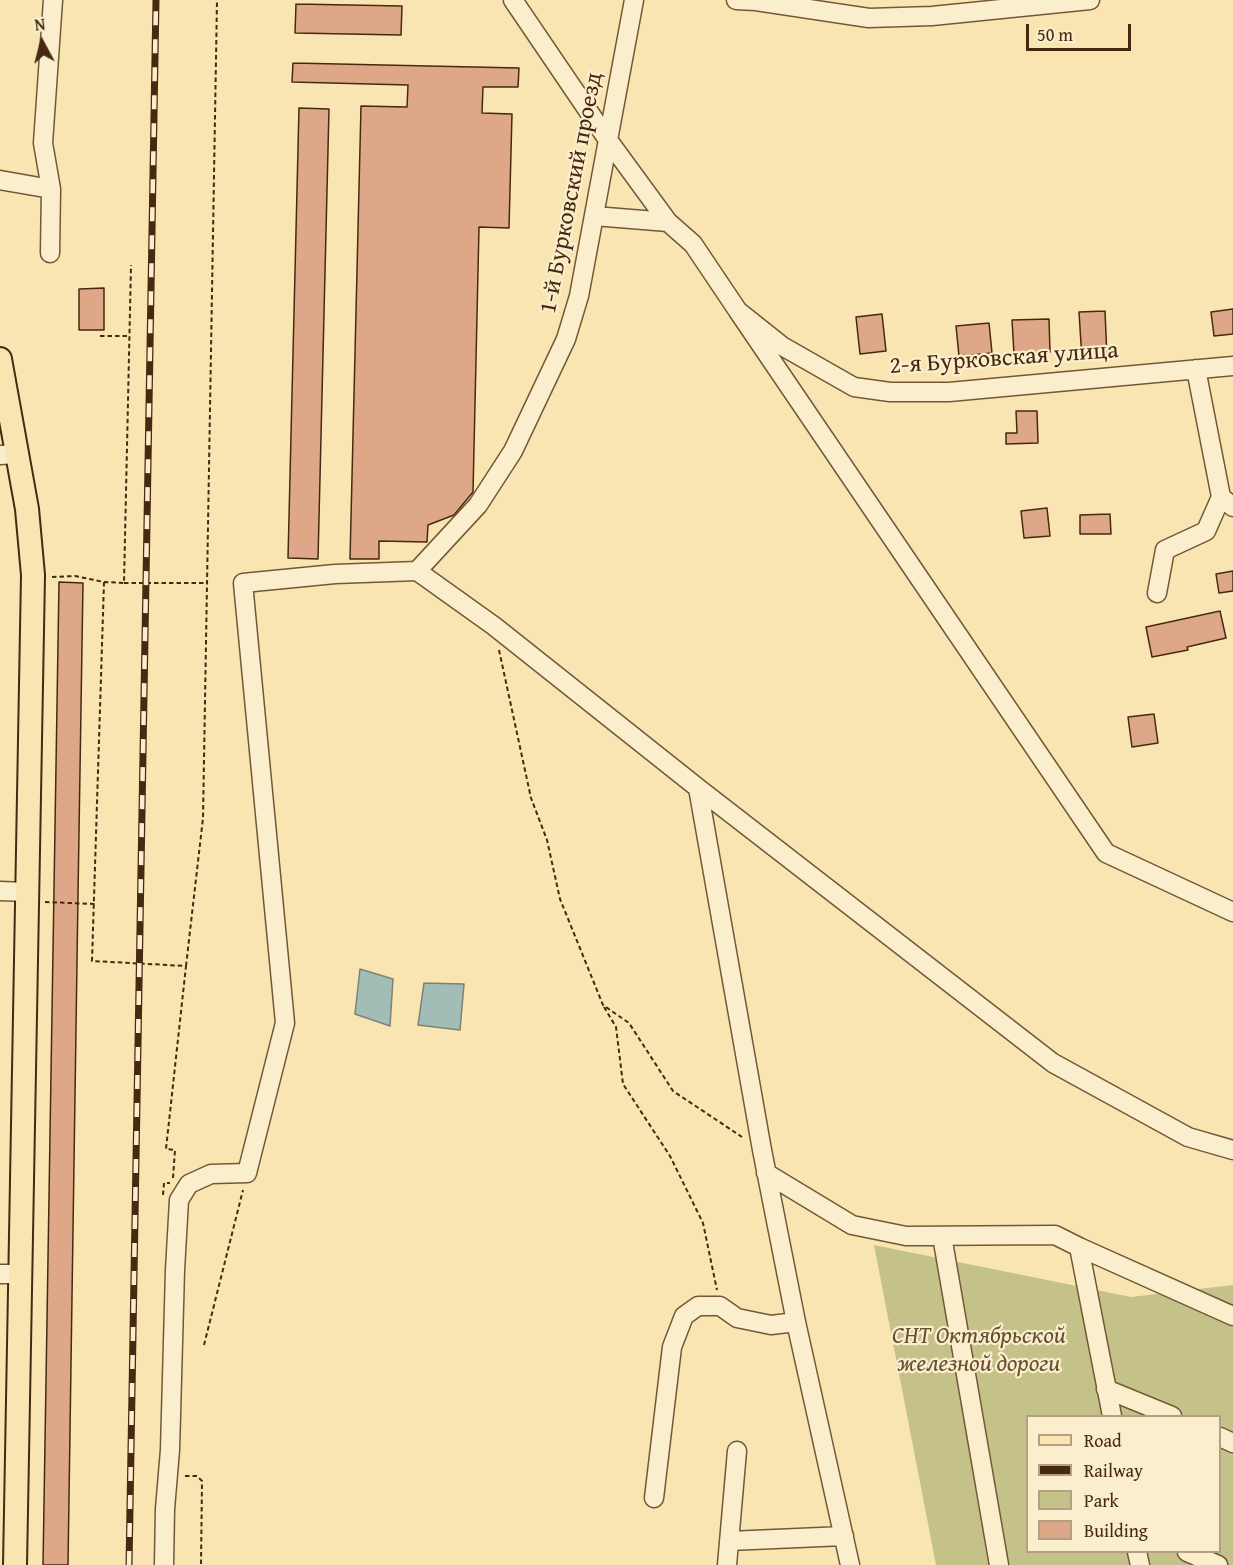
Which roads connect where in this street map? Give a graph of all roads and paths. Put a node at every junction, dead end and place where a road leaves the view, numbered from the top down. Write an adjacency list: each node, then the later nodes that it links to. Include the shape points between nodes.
1 (53, 0): 9 (street, via 43,143)
2 (218, 0): 26 (path)
3 (513, 0): 7 (street, 2-я Бурковская улица)
4 (634, 0): 7 (street, 1-й Бурковский проезд)
5 (736, 0): 6 (street, via 869,18 932,16)
6 (1090, 0)
7 (608, 140): 10 (street, 1-й Бурковский проезд); 11 (street, 2-я Бурковская улица)
8 (0, 180): 9 (street)
9 (51, 189): 12 (street)
10 (594, 216): 11 (street); 22 (street, 1-й Бурковский проезд, via 579,296 566,339 513,451 478,505)
11 (668, 222): 14 (street, 2-я Бурковская улица, via 693,243)
12 (50, 253)
13 (131, 265): 16 (path)
14 (738, 311): 19 (street, 2-я Бурковская улица, via 782,346 854,387 890,392 949,392); 33 (street, via 1106,853)
15 (100, 336): 16 (path)
16 (129, 336): 25 (path)
17 (0, 360): 20 (main road)
18 (1233, 366): 19 (street, 2-я Бурковская улица)
19 (1196, 369): 21 (street)
20 (9, 455): 23 (main road, via 27,508)
21 (1227, 502): 27 (street, via 1206,531 1165,550)
22 (417, 571): 28 (street); 38 (street, via 243,583 285,1023)
23 (33, 577): 24 (path, via 75,576); 31 (main road)
24 (104, 582): 25 (path); 32 (path)
25 (124, 583): 26 (path)
26 (207, 583): 34 (path, via 203,818)
27 (1158, 593)
28 (494, 626): 29 (street); 35 (path, via 531,798 547,840 560,898)
29 (698, 788): 36 (street); 37 (street, via 1053,1063 1188,1137)
30 (0, 891): 31 (street)
31 (27, 897): 32 (path); 43 (main road)
32 (94, 904): 34 (path, via 92,961)
33 (1233, 912)
34 (186, 966): 40 (path, via 166,1149 174,1150 173,1183 164,1183)
35 (603, 1005): 36 (path, via 629,1023 673,1091); 44 (path, via 616,1027 623,1084 670,1156 703,1223)
36 (762, 1150): 39 (street)
37 (1233, 1150)
38 (248, 1173): 47 (path); 58 (street, via 211,1174 189,1184 179,1200)
39 (766, 1173): 41 (street, via 852,1225 906,1236); 46 (street)
40 (163, 1195)
41 (942, 1236): 42 (street, via 1055,1235); 62 (street)
42 (1079, 1248): 45 (street); 48 (street)
43 (10, 1274): 57 (main road)
44 (720, 1306): 46 (street, via 737,1318 771,1325); 53 (street, via 698,1306 684,1316 672,1347)
45 (1233, 1316)
46 (796, 1322): 54 (street)
47 (204, 1345)
48 (1106, 1389): 49 (street); 50 (street)
49 (1112, 1415)
50 (1170, 1415)
51 (736, 1451): 55 (street)
52 (186, 1476): 59 (path, via 197,1476 202,1481)
53 (654, 1498)
54 (844, 1536): 55 (street); 61 (street)
55 (729, 1540): 60 (street)
56 (1191, 1553): 63 (street)
57 (15, 1565)
58 (164, 1565)
59 (201, 1565)
60 (727, 1565)
61 (850, 1565)
62 (999, 1565)
63 (1218, 1565)

